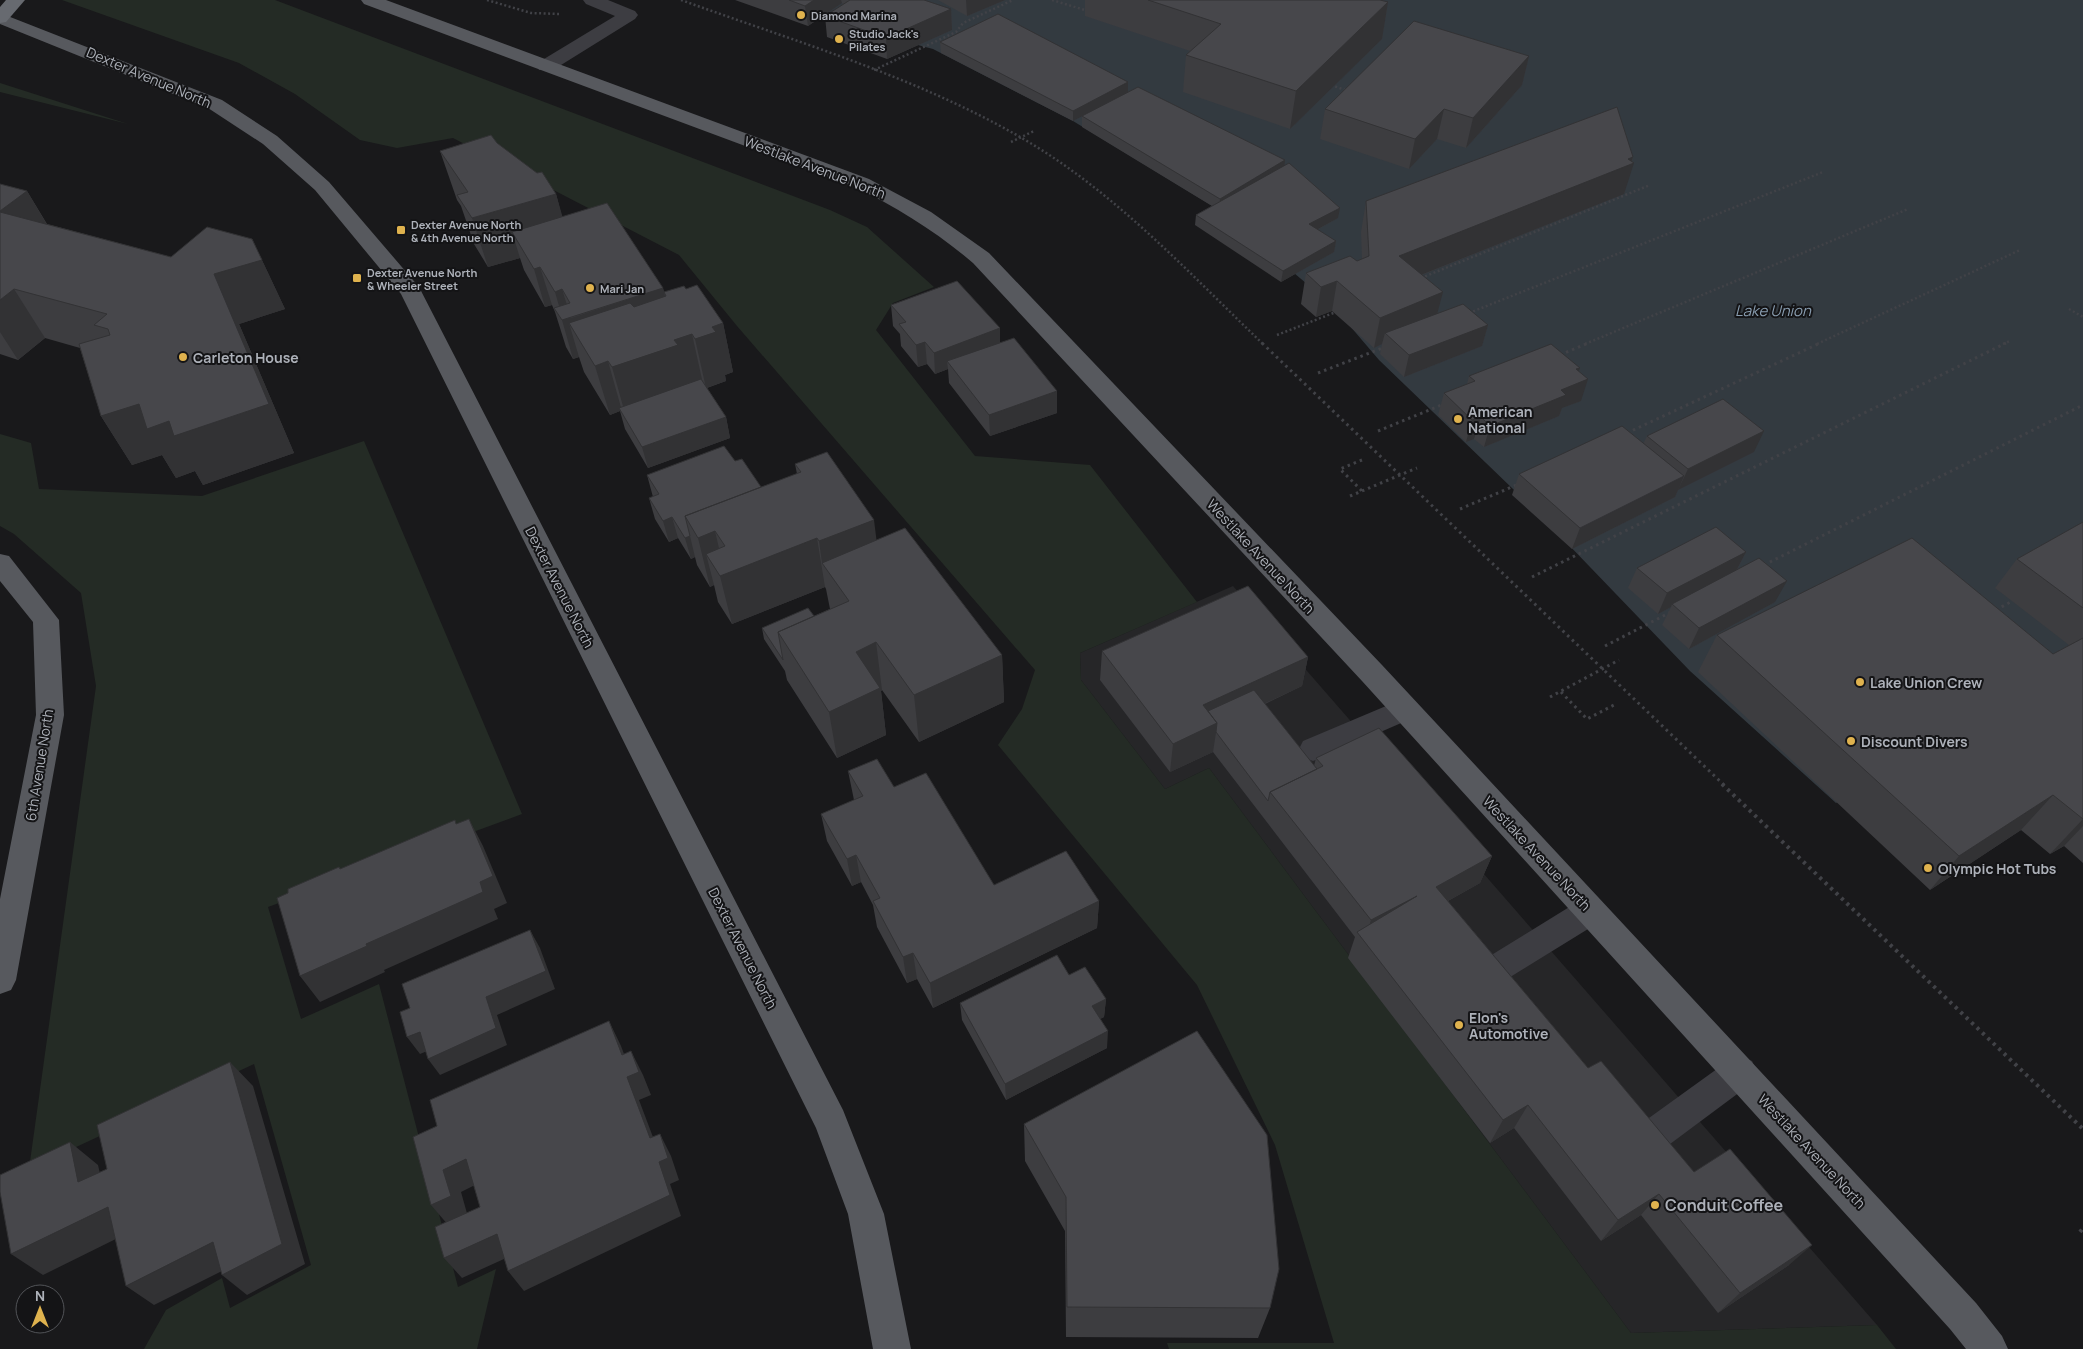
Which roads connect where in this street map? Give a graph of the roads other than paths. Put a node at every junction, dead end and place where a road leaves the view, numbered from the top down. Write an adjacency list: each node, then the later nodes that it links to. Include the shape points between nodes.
1 (16, 0): 4 (highway)
2 (370, 0): 5 (main road, Westlake Avenue North)
3 (592, 0): 5 (lane, via 630,15)
4 (0, 18): 14 (main road, Dexter Avenue North, via 215,104 270,140 322,186 410,292 831,1122 866,1214)
5 (546, 66): 7 (main road, Westlake Avenue North, via 862,183 905,203 955,236 981,258)
6 (0, 564): 11 (main road, 6th Avenue North, via 46,620 50,716)
7 (1404, 709): 8 (lane); 9 (main road, Westlake Avenue North)
8 (1313, 749)
9 (1590, 911): 10 (lane); 12 (main road, Westlake Avenue North)
10 (1496, 969)
11 (0, 980)
12 (1740, 1072): 13 (lane); 15 (main road, Westlake Avenue North, via 1963,1316)
13 (1654, 1135)
14 (892, 1349)
15 (1989, 1349)

